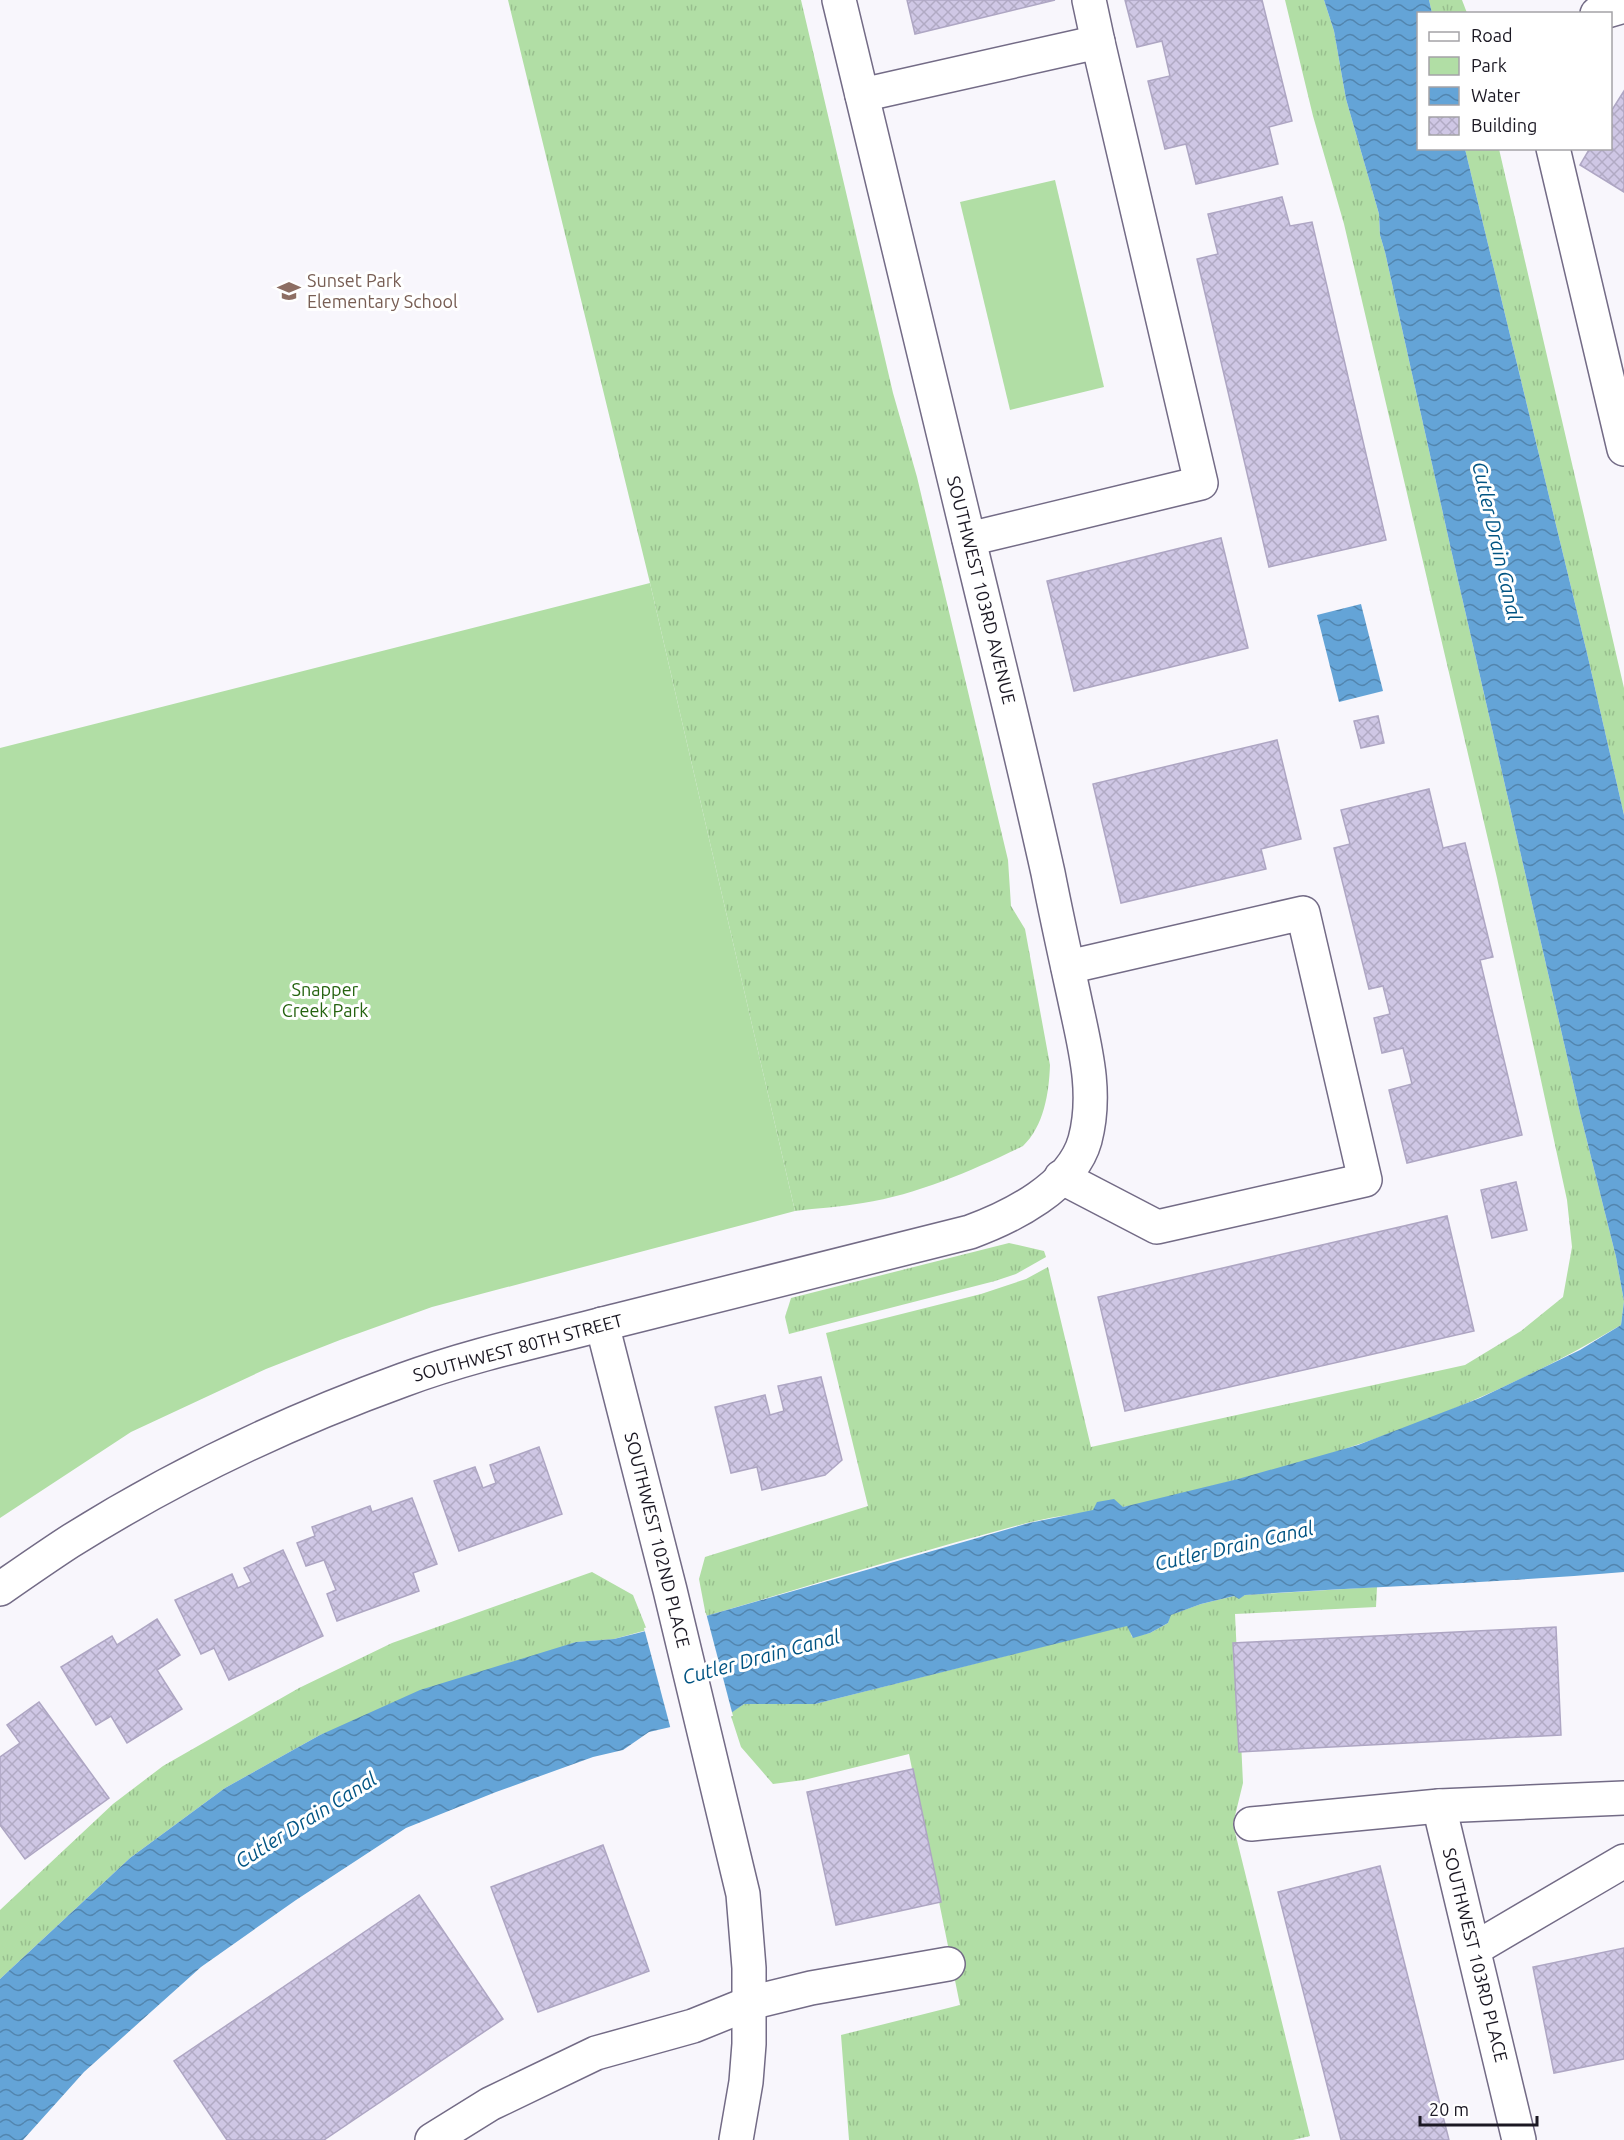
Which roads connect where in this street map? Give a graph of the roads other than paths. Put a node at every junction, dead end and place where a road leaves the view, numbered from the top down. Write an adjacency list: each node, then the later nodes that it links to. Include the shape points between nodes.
1 (839, 0): 6 (street, SOUTHWEST 103RD AVENUE)
2 (1089, 0): 5 (street)
3 (1624, 6): 4 (street)
4 (1604, 12)
5 (1098, 42): 6 (street); 10 (street, via 1201,483)
6 (862, 95): 10 (street, SOUTHWEST 103RD AVENUE)
7 (1554, 150): 8 (street)
8 (1620, 415): 9 (street)
9 (1624, 449)
10 (969, 539): 11 (street, SOUTHWEST 103RD AVENUE)
11 (1068, 967): 12 (street, SOUTHWEST 103RD AVENUE, via 1092,1089 1084,1144); 12 (street, via 1303,912 1365,1180 1157,1227)
12 (1061, 1177): 13 (street, SOUTHWEST 80TH STREET, via 1024,1208 970,1232)
13 (603, 1324): 14 (street, SOUTHWEST 80TH STREET, via 405,1379 283,1427 146,1497); 21 (street, SOUTHWEST 102ND PLACE, via 743,1894)
14 (0, 1589)
15 (1624, 1798): 16 (street)
16 (1439, 1806): 17 (street); 19 (street, SOUTHWEST 103RD PLACE)
17 (1251, 1824)
18 (1624, 1862): 19 (street)
19 (1474, 1949): 24 (street, SOUTHWEST 103RD PLACE)
20 (948, 1964): 21 (street, via 819,1986)
21 (750, 2003): 22 (street, via 693,2026 596,2053 490,2104); 23 (street, SOUTHWEST 102ND PLACE, via 746,2082)
22 (432, 2140)
23 (736, 2140)
24 (1519, 2140)

